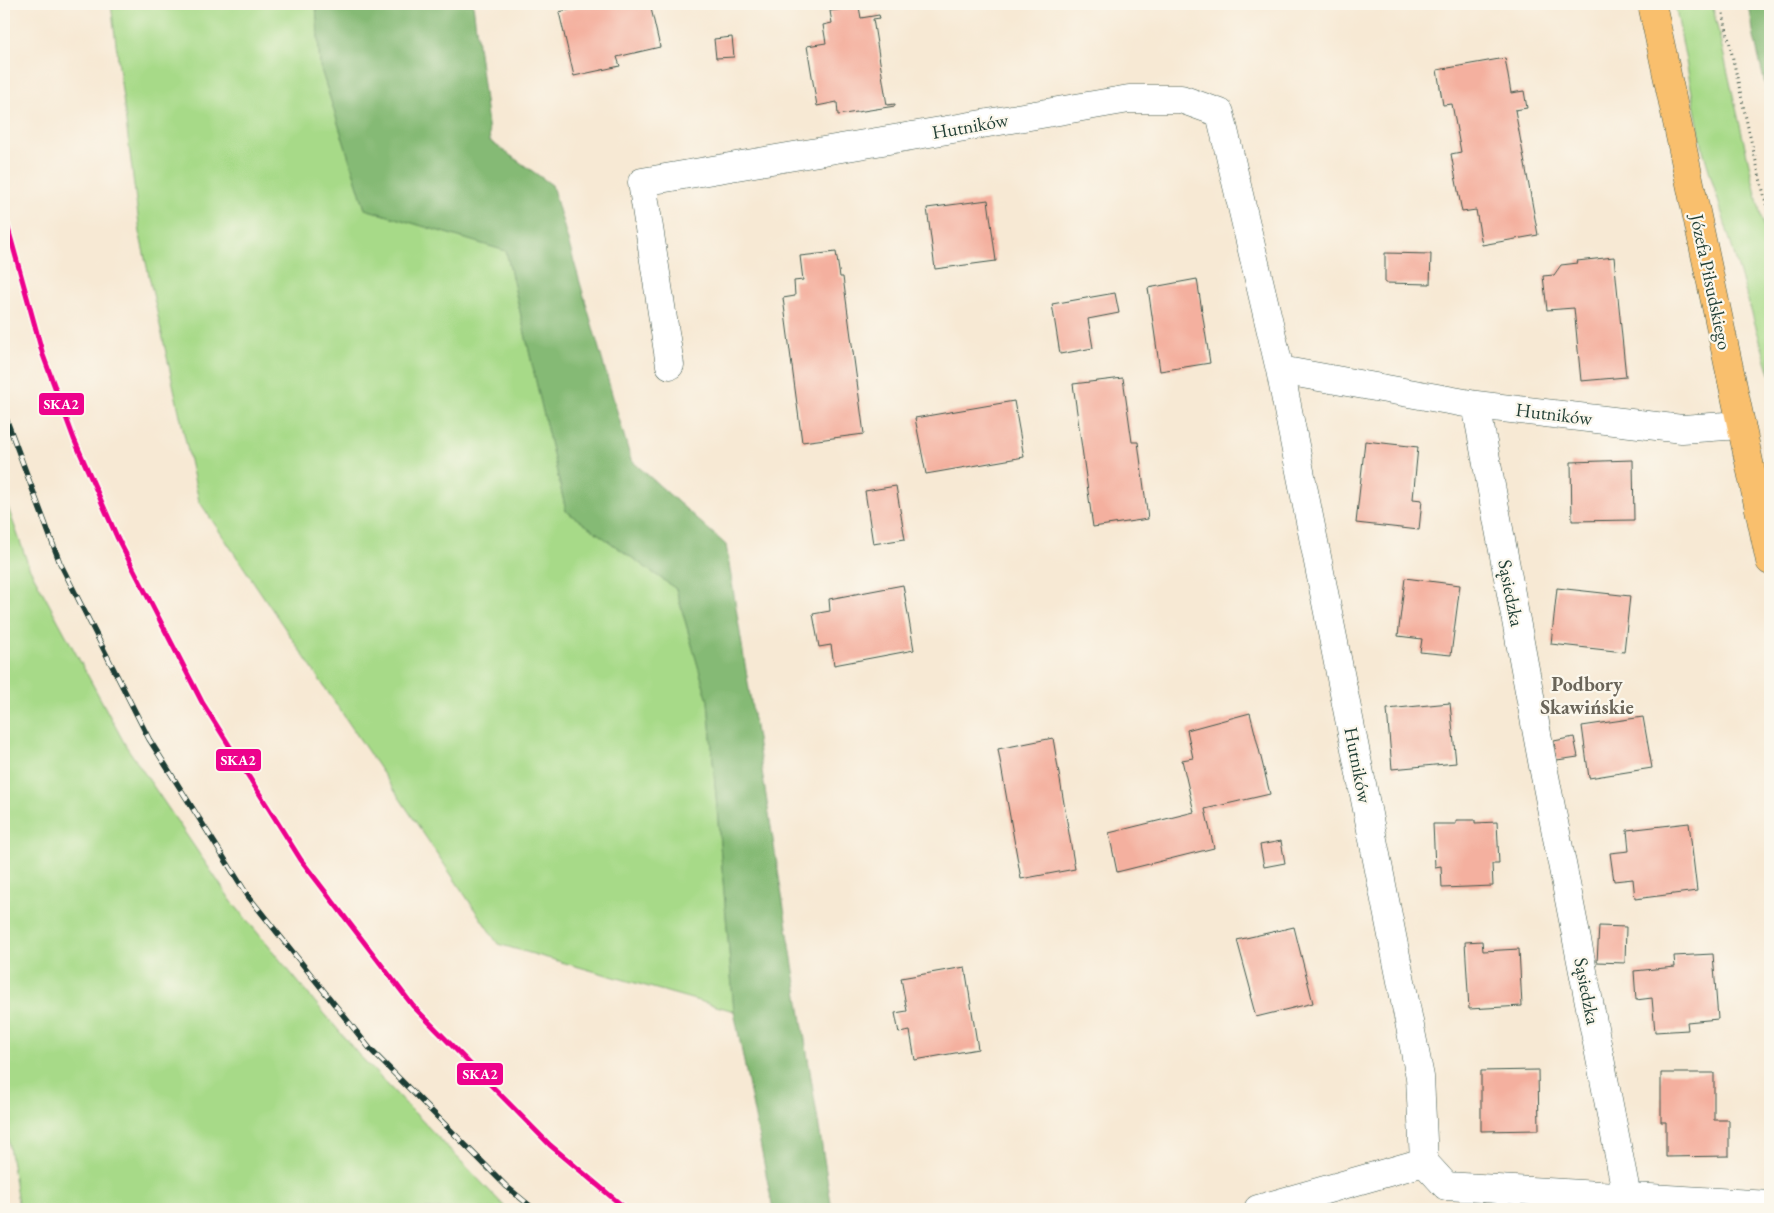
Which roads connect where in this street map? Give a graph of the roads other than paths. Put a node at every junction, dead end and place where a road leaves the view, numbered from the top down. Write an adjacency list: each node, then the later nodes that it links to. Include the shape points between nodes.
1 (1652, 4): 5 (main road, Józefa Piłsudskiego)
2 (670, 366): 3 (street, Hutników, via 642,182 1129,99 1181,99 1220,114)
3 (1280, 370): 4 (street, Hutników); 7 (street, Hutników, via 1420,1077)
4 (1476, 405): 5 (street, Hutników, via 1682,428); 8 (street, Sąsiedzka)
5 (1741, 425): 6 (main road, Józefa Piłsudskiego)
6 (1770, 561)
7 (1424, 1162): 8 (street, via 1446,1186); 10 (street)
8 (1627, 1197): 9 (street)
9 (1770, 1204)
10 (1258, 1209)

